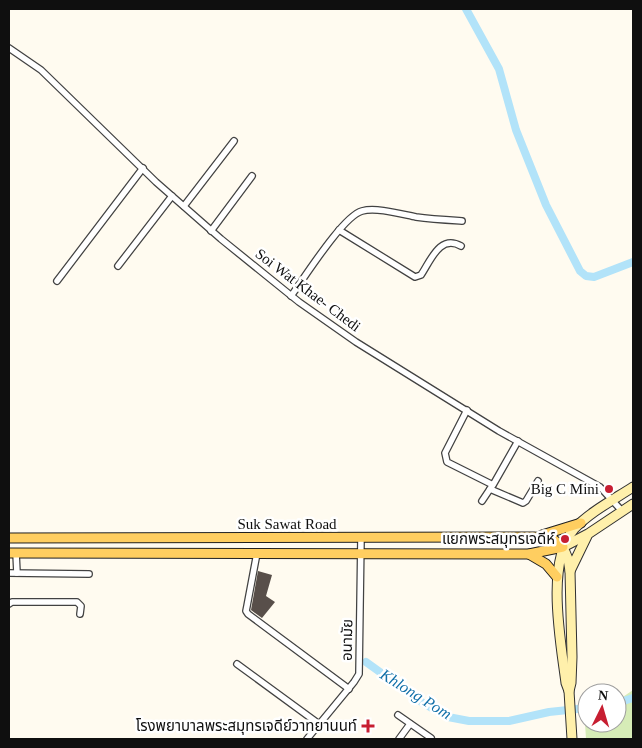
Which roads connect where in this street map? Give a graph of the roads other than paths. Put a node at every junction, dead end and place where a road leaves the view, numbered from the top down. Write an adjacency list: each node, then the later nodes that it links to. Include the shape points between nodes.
1 (9, 48): 3 (street, Soi Wat Khae- Chedi, via 41,70)
2 (234, 141): 6 (street)
3 (143, 168): 5 (street, Soi Wat Khae- Chedi); 12 (street)
4 (252, 176): 9 (street)
5 (172, 196): 6 (street, Soi Wat Khae- Chedi); 11 (street)
6 (184, 206): 9 (street, Soi Wat Khae- Chedi)
7 (462, 221): 8 (street, via 364,210 354,214)
8 (339, 230): 10 (street, via 415,277 421,275 444,244 454,242); 13 (street)
9 (211, 231): 13 (street, Soi Wat Khae- Chedi)
10 (461, 246)
11 (118, 266)
12 (57, 281)
13 (291, 296): 14 (street, Soi Wat Khae- Chedi, via 356,342)
14 (467, 410): 15 (street, Soi Wat Khae- Chedi); 17 (street, via 445,457 447,462)
15 (518, 441): 17 (street); 19 (street, Soi Wat Khae- Chedi, via 600,487)
16 (538, 481): 17 (street, via 523,503)
17 (492, 487): 20 (street)
18 (633, 487): 19 (main road)
19 (613, 500): 22 (street, Soi Wat Khae- Chedi); 23 (main road)
20 (482, 501)
21 (633, 504): 22 (main road, Suk Sawat Road)
22 (622, 510): 24 (main road, Suk Sawat Road)
23 (580, 523): 26 (main road); 28 (main road)
24 (588, 534): 28 (main road, Suk Sawat Road); 33 (main road)
25 (360, 537): 26 (main road, Suk Sawat Road); 27 (main road, Suk Sawat Road); 31 (street, อนามัย)
26 (534, 537): 28 (main road, Suk Sawat Road, via 554,540)
27 (9, 538)
28 (563, 547): 32 (main road, Suk Sawat Road); 33 (main road); 37 (main road)
29 (12, 553): 30 (main road, Suk Sawat Road); 35 (street)
30 (257, 553): 31 (main road, Suk Sawat Road); 44 (street, via 248,614)
31 (361, 553): 32 (main road, Suk Sawat Road); 44 (street, อนามัย, via 360,668)
32 (529, 554): 37 (main road, via 546,564)
33 (570, 571): 40 (main road)
34 (9, 573): 35 (street)
35 (17, 573): 36 (street)
36 (89, 574)
37 (557, 577): 41 (main road)
38 (9, 604): 39 (street, via 77,602 81,606)
39 (80, 614)
40 (572, 629): 41 (main road); 43 (main road)
41 (560, 630): 43 (main road)
42 (237, 664): 46 (street)
43 (569, 686): 51 (main road)
44 (349, 689): 46 (street, อนามัย)
45 (398, 715): 47 (street)
46 (319, 724): 49 (street, อนามัย)
47 (410, 724): 48 (street); 50 (street)
48 (431, 738)
49 (308, 739)
50 (399, 739)
51 (572, 739)

